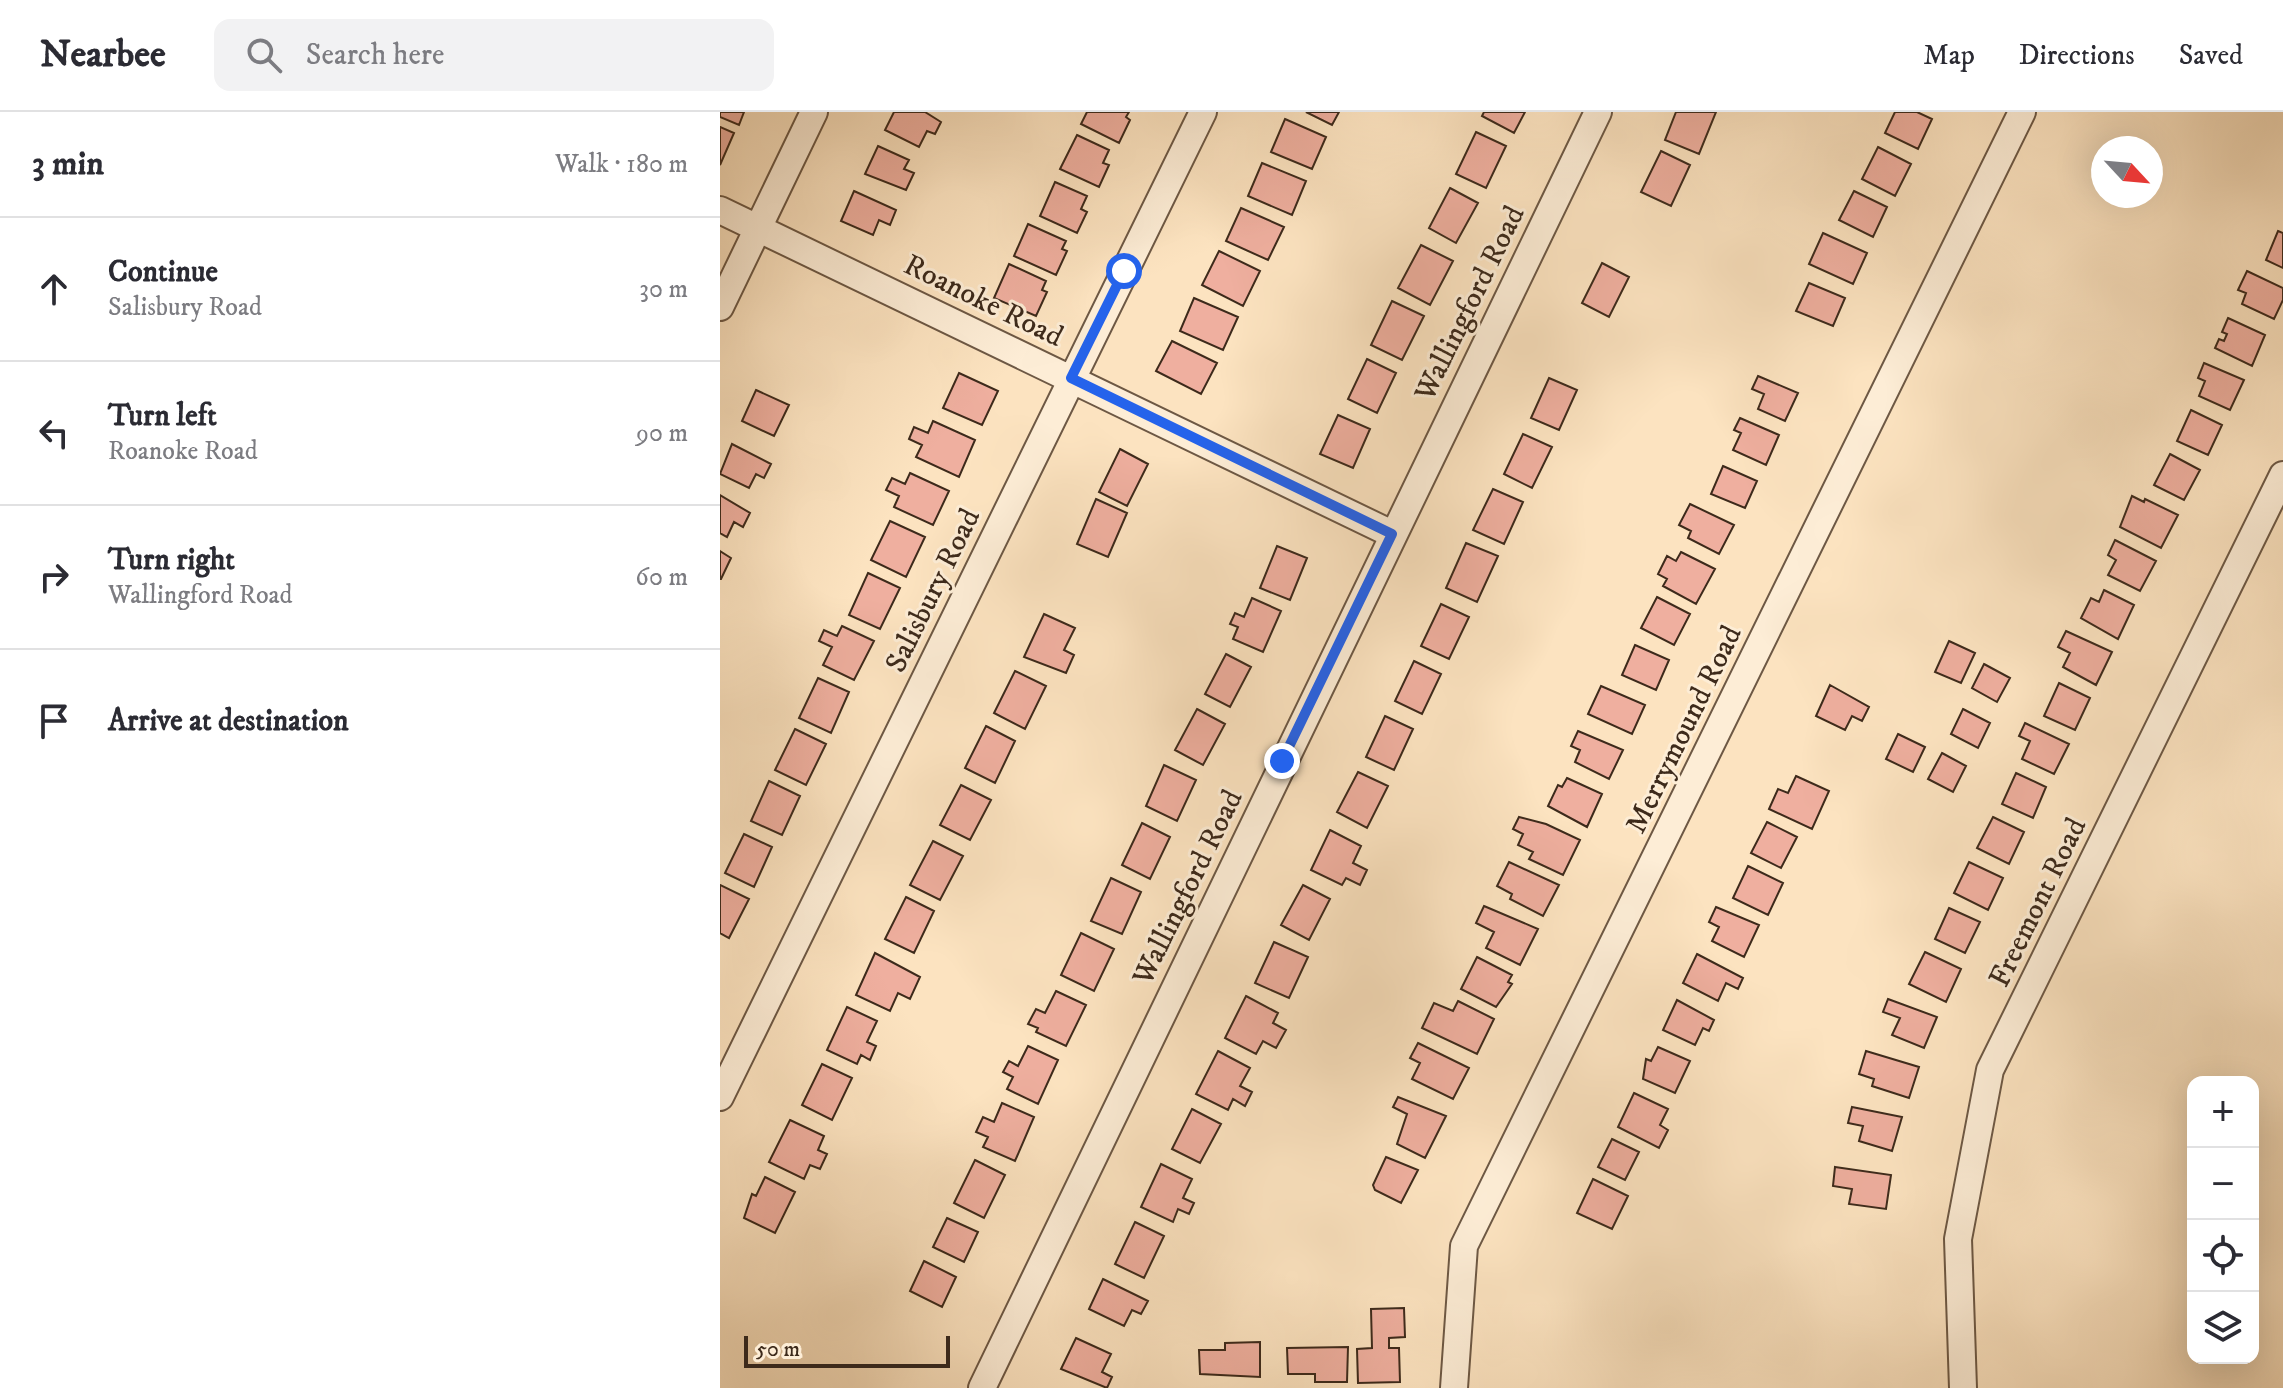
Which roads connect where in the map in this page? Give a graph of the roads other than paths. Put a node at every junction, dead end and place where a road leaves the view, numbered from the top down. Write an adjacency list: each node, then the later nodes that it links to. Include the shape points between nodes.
1 (814, 112): 6 (street)
2 (1203, 112): 8 (street, Salisbury Road)
3 (1598, 112): 10 (street, Wallingford Road)
4 (2022, 112): 13 (street, Merrymound Road, via 1464,1246)
5 (720, 210): 6 (street, Roanoke Road)
6 (758, 228): 7 (street); 8 (street, Roanoke Road)
7 (720, 307)
8 (1071, 378): 10 (street, Roanoke Road); 11 (street, Salisbury Road)
9 (2283, 475): 14 (street, Freemont Road, via 1990,1070 1958,1239)
10 (1392, 534): 12 (street, Wallingford Road)
11 (720, 1097)
12 (982, 1388)
13 (1454, 1388)
14 (1963, 1388)

